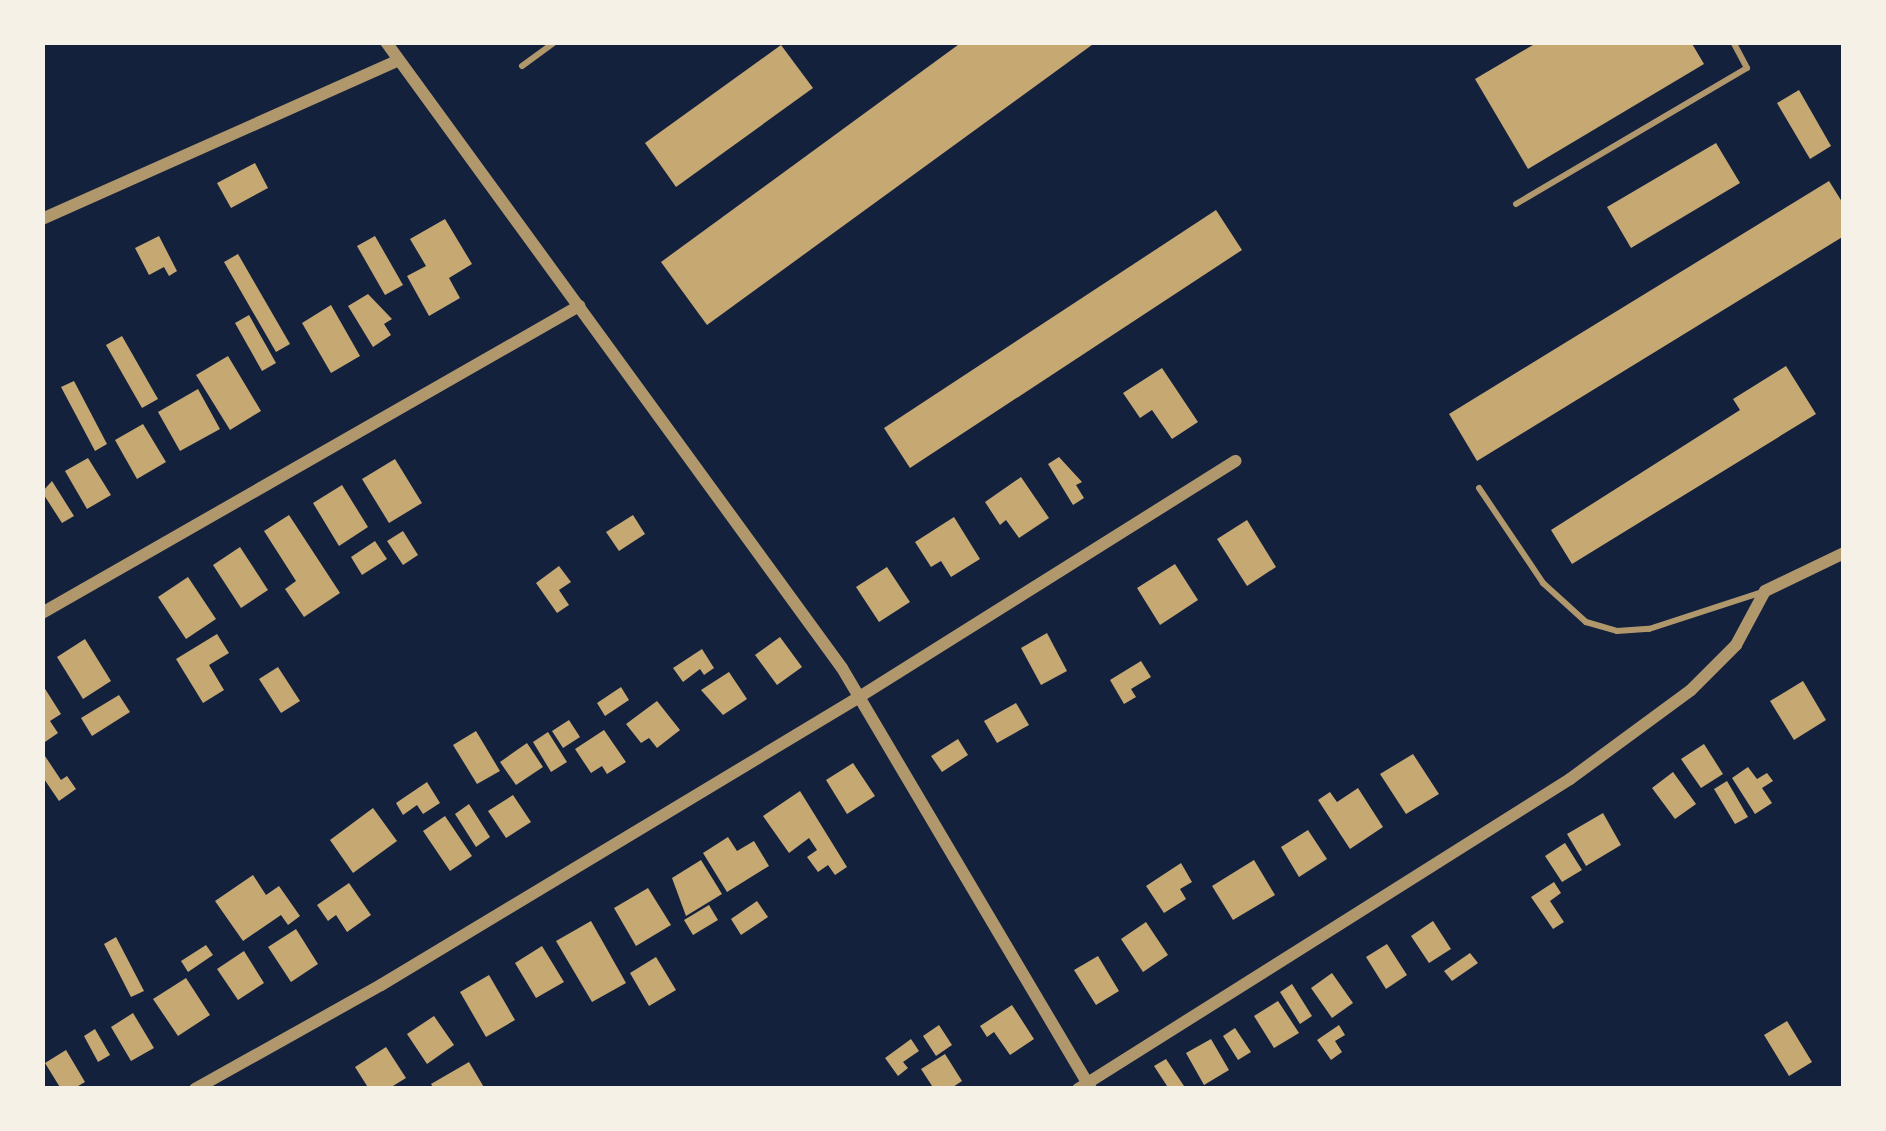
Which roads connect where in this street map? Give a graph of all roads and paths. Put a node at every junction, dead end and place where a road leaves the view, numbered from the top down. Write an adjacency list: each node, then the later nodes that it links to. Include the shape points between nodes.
1 (386, 42): 4 (street)
2 (555, 42): 5 (lane)
3 (1733, 42): 6 (lane, via 1747,68)
4 (397, 61): 7 (street); 8 (street)
5 (522, 66)
6 (1516, 204)
7 (42, 220)
8 (579, 306): 13 (street); 14 (street, via 842,668)
9 (1235, 461): 14 (street)
10 (1479, 488): 12 (lane, via 1544,583 1586,622 1648,629)
11 (1844, 553): 12 (street)
12 (1765, 591): 15 (street, via 1736,645 1691,690 1570,779)
13 (42, 613)
14 (856, 699): 15 (street); 16 (street)
15 (1085, 1087)
16 (195, 1089)

